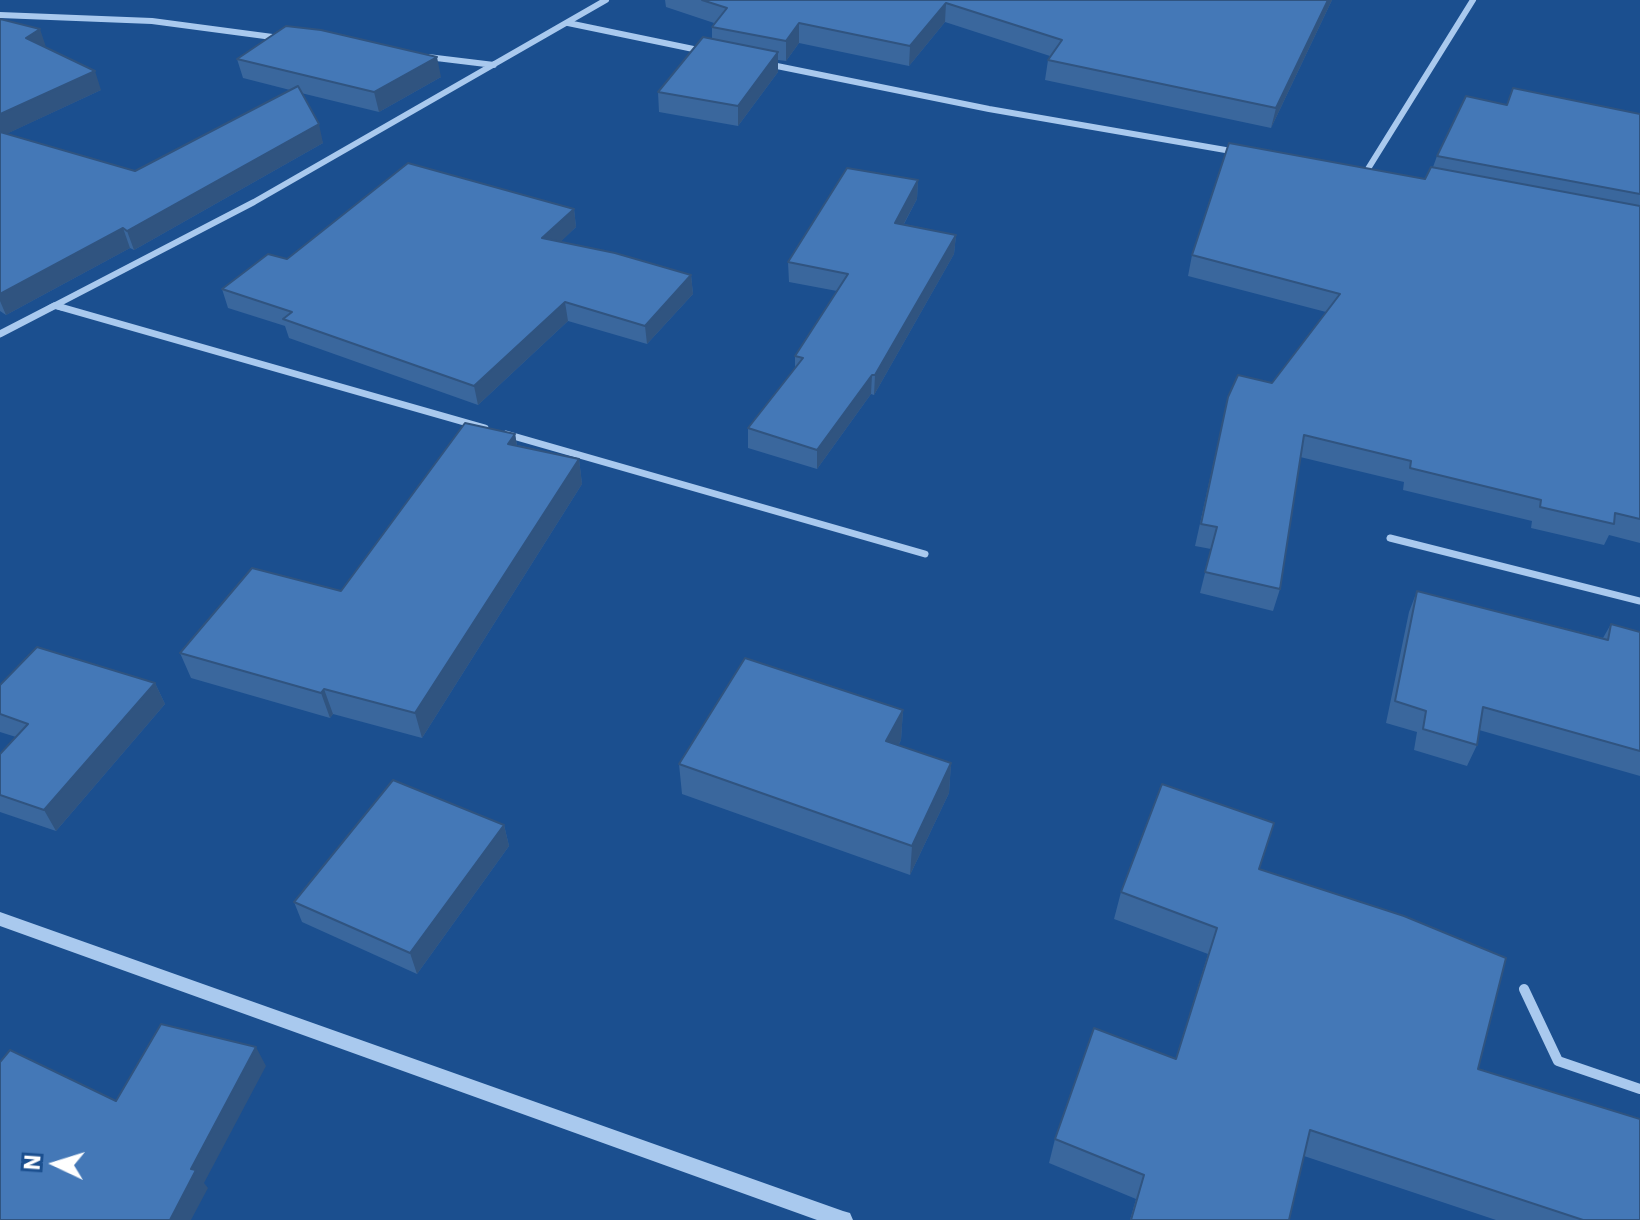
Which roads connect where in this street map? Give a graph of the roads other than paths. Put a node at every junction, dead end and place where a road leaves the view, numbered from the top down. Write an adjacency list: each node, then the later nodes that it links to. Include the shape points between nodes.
1 (606, 0): 4 (street)
2 (1473, 0): 12 (street)
3 (0, 15): 5 (street, via 152,21)
4 (568, 23): 6 (street); 9 (street)
5 (292, 39)
6 (708, 52)
7 (417, 56): 9 (street)
8 (755, 61): 10 (street, via 989,109)
9 (495, 66): 14 (street)
10 (1247, 153)
11 (1351, 170): 12 (street)
12 (1366, 172): 13 (street)
13 (1381, 175)
14 (57, 306): 15 (street); 17 (street)
15 (0, 334)
16 (1390, 538): 18 (street)
17 (925, 554)
18 (1640, 601)
19 (0, 919): 22 (street)
20 (1524, 989): 21 (street, via 1558,1061)
21 (1640, 1089)
22 (843, 1220)

